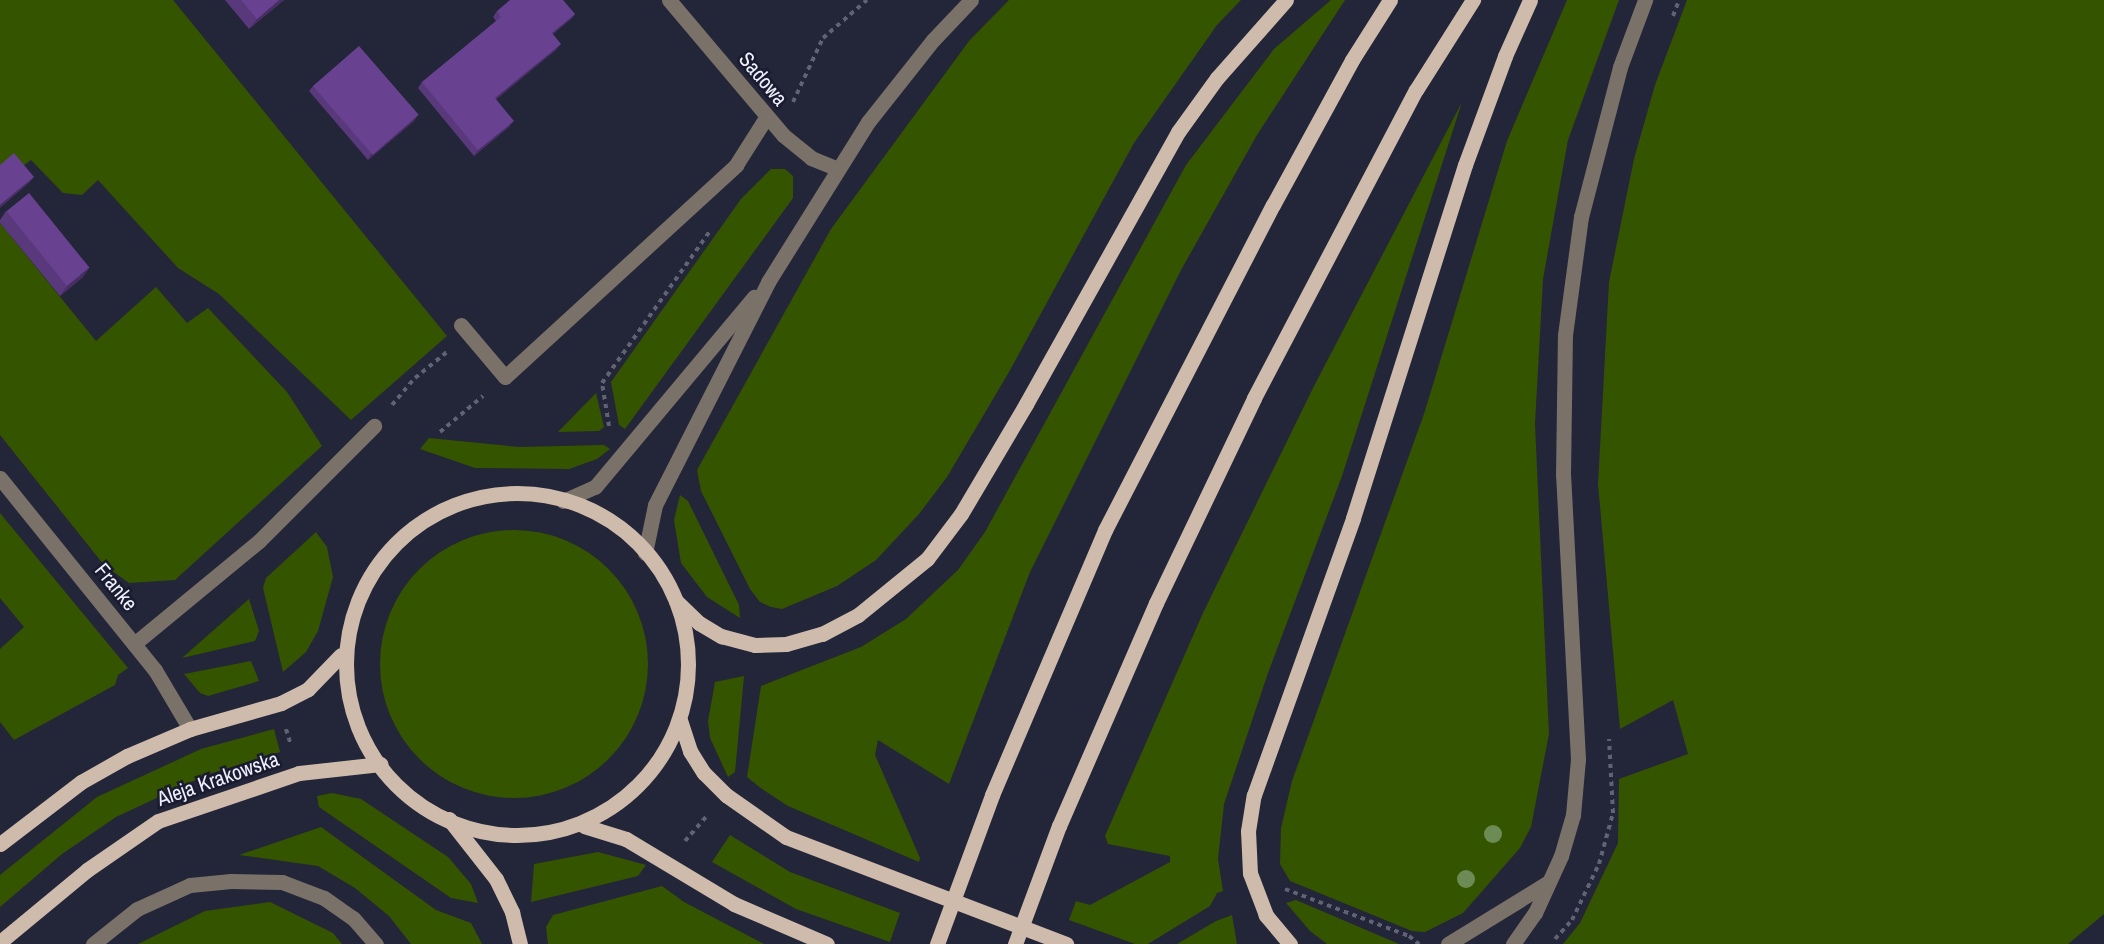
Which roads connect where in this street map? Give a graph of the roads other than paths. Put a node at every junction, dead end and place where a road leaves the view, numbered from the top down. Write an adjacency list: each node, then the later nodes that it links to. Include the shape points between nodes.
1 (669, 0): 8 (street, Sadowa)
2 (971, 0): 9 (street, via 899,82)
3 (1286, 0): 16 (main road, via 1217,78 1178,132 1026,404 961,514 927,559 858,615 822,634 786,644 755,645 721,636 699,623)
4 (1390, 0): 31 (main road, bridge, via 1352,60 1273,205 1105,530 992,795)
5 (1473, 0): 32 (main road, bridge, via 1416,90 1254,398 1156,603 1059,826)
6 (1530, 0): 34 (main road, via 1504,56 1465,165 1353,518 1254,795 1248,831 1250,873 1266,915)
7 (1645, 0): 25 (street, via 1620,67 1581,217 1565,335 1563,475 1578,759 1573,815 1561,856)
8 (768, 116): 9 (street, Sadowa, via 783,135 811,158); 11 (street, via 736,165 505,377)
9 (838, 169): 10 (street)
10 (768, 282): 14 (street, via 595,487); 15 (street, via 655,505)
11 (465, 329)
12 (374, 426): 17 (street, via 259,541)
13 (0, 478): 17 (street, Franke)
14 (563, 501): 15 (main road, via 599,516); 18 (main road, via 534,493 499,493 465,500 432,514 400,537 378,563 347,624)
15 (645, 553): 16 (main road)
16 (676, 601): 19 (main road, via 689,668)
17 (134, 644): 20 (street, Franke, via 155,670)
18 (341, 655): 20 (main road, via 308,689 281,703); 21 (main road, via 350,710)
19 (680, 720): 23 (main road, via 669,747 639,788); 33 (main road, via 690,752 704,773 726,795 786,837)
20 (190, 729): 24 (main road, via 127,756 81,782)
21 (381, 764): 22 (main road, via 402,785); 26 (main road, Aleja Krakowska, via 298,773 158,821 87,870)
22 (449, 819): 23 (main road, via 489,832 522,837); 29 (main road, via 495,879 512,912)
23 (584, 826): 30 (main road, via 626,839 726,899 778,926)
24 (0, 844)
25 (1547, 883): 35 (street); 36 (street, via 1535,913)
26 (0, 942)
27 (93, 944): 28 (street, via 148,904 190,885 231,881 282,882 324,898 353,918)
28 (376, 944)
29 (520, 944)
30 (827, 944)
31 (937, 944)
32 (1015, 944)
33 (1066, 944)
34 (1290, 944)
35 (1448, 944)
36 (1513, 944)

